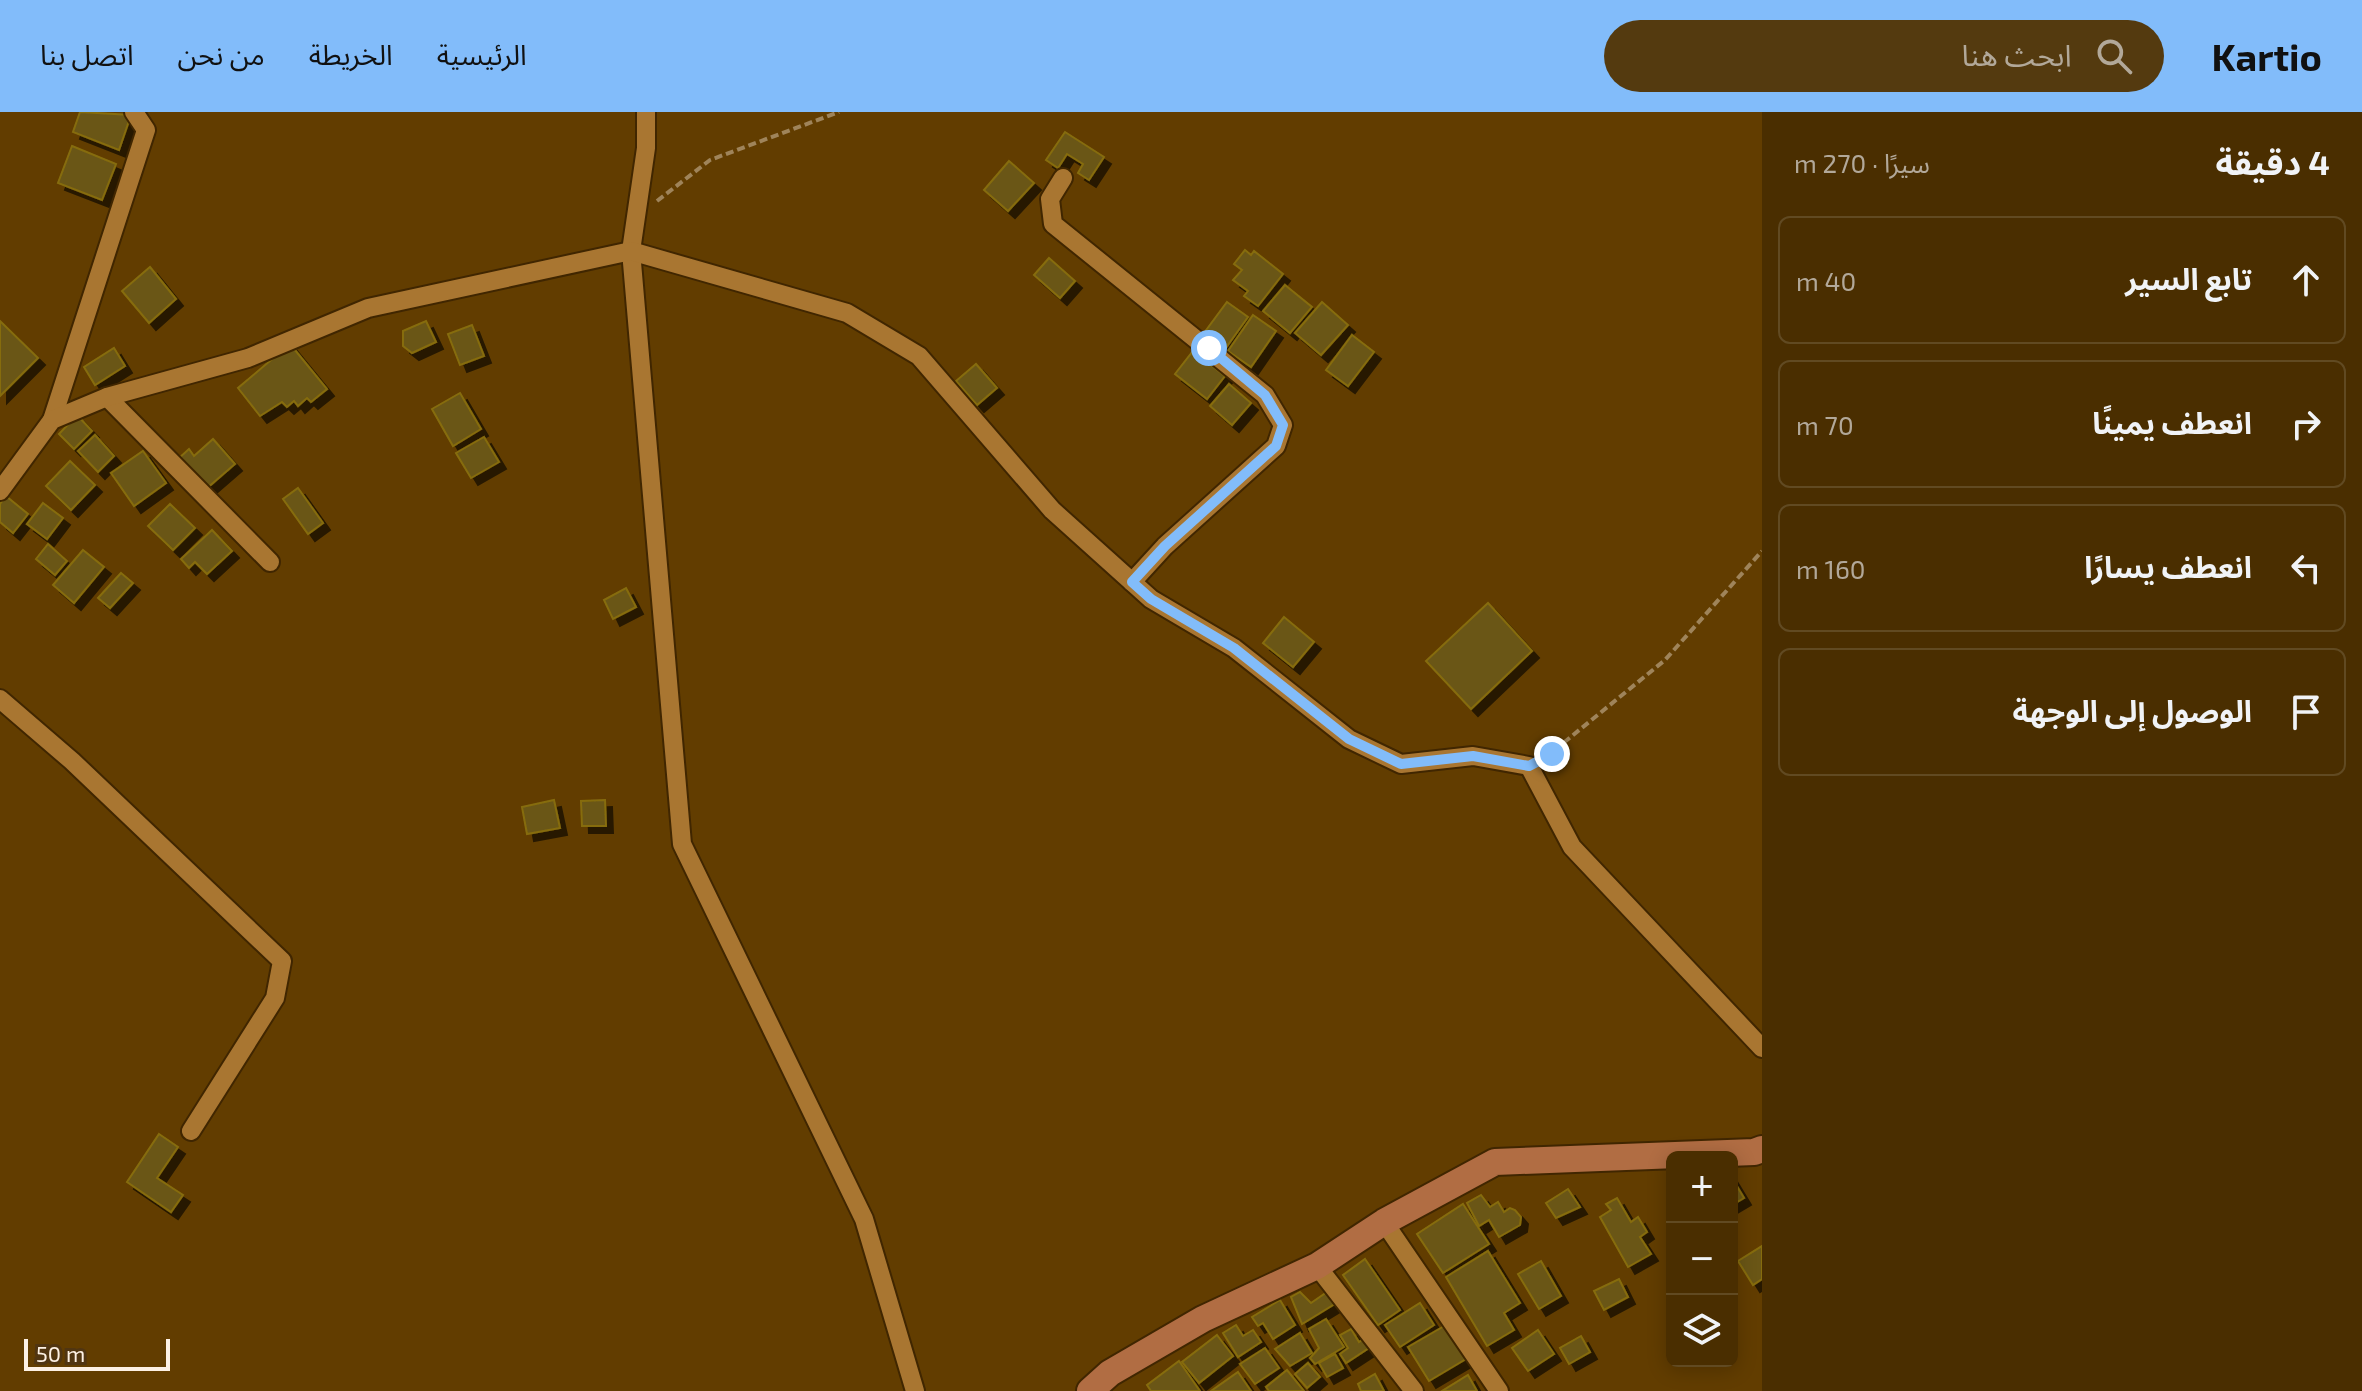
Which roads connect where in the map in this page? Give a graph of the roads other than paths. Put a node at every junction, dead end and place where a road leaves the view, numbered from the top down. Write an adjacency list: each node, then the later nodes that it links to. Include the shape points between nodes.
1 (134, 112): 6 (street, via 146,130)
2 (646, 112): 4 (street)
3 (1063, 178): 9 (street, via 1050,199 1053,224 1265,395 1283,425 1276,446)
4 (631, 251): 5 (street, via 368,308 248,358); 9 (street, via 847,313 919,356 1052,510); 16 (street, via 682,844 864,1219)
5 (107, 397): 6 (street); 8 (street)
6 (52, 420): 7 (street)
7 (0, 491)
8 (270, 562)
9 (1132, 582): 11 (street, via 1234,648 1349,739 1401,764 1473,756 1529,766 1572,847)
10 (0, 699): 12 (street, via 282,961 275,998)
11 (1762, 1048)
12 (191, 1131)
13 (1762, 1149): 14 (street, via 1495,1162)
14 (1384, 1222): 15 (street); 19 (street)
15 (1317, 1266): 17 (street, via 1203,1319 1110,1373); 18 (street)
16 (915, 1391)
17 (1090, 1391)
18 (1414, 1391)
19 (1499, 1391)

